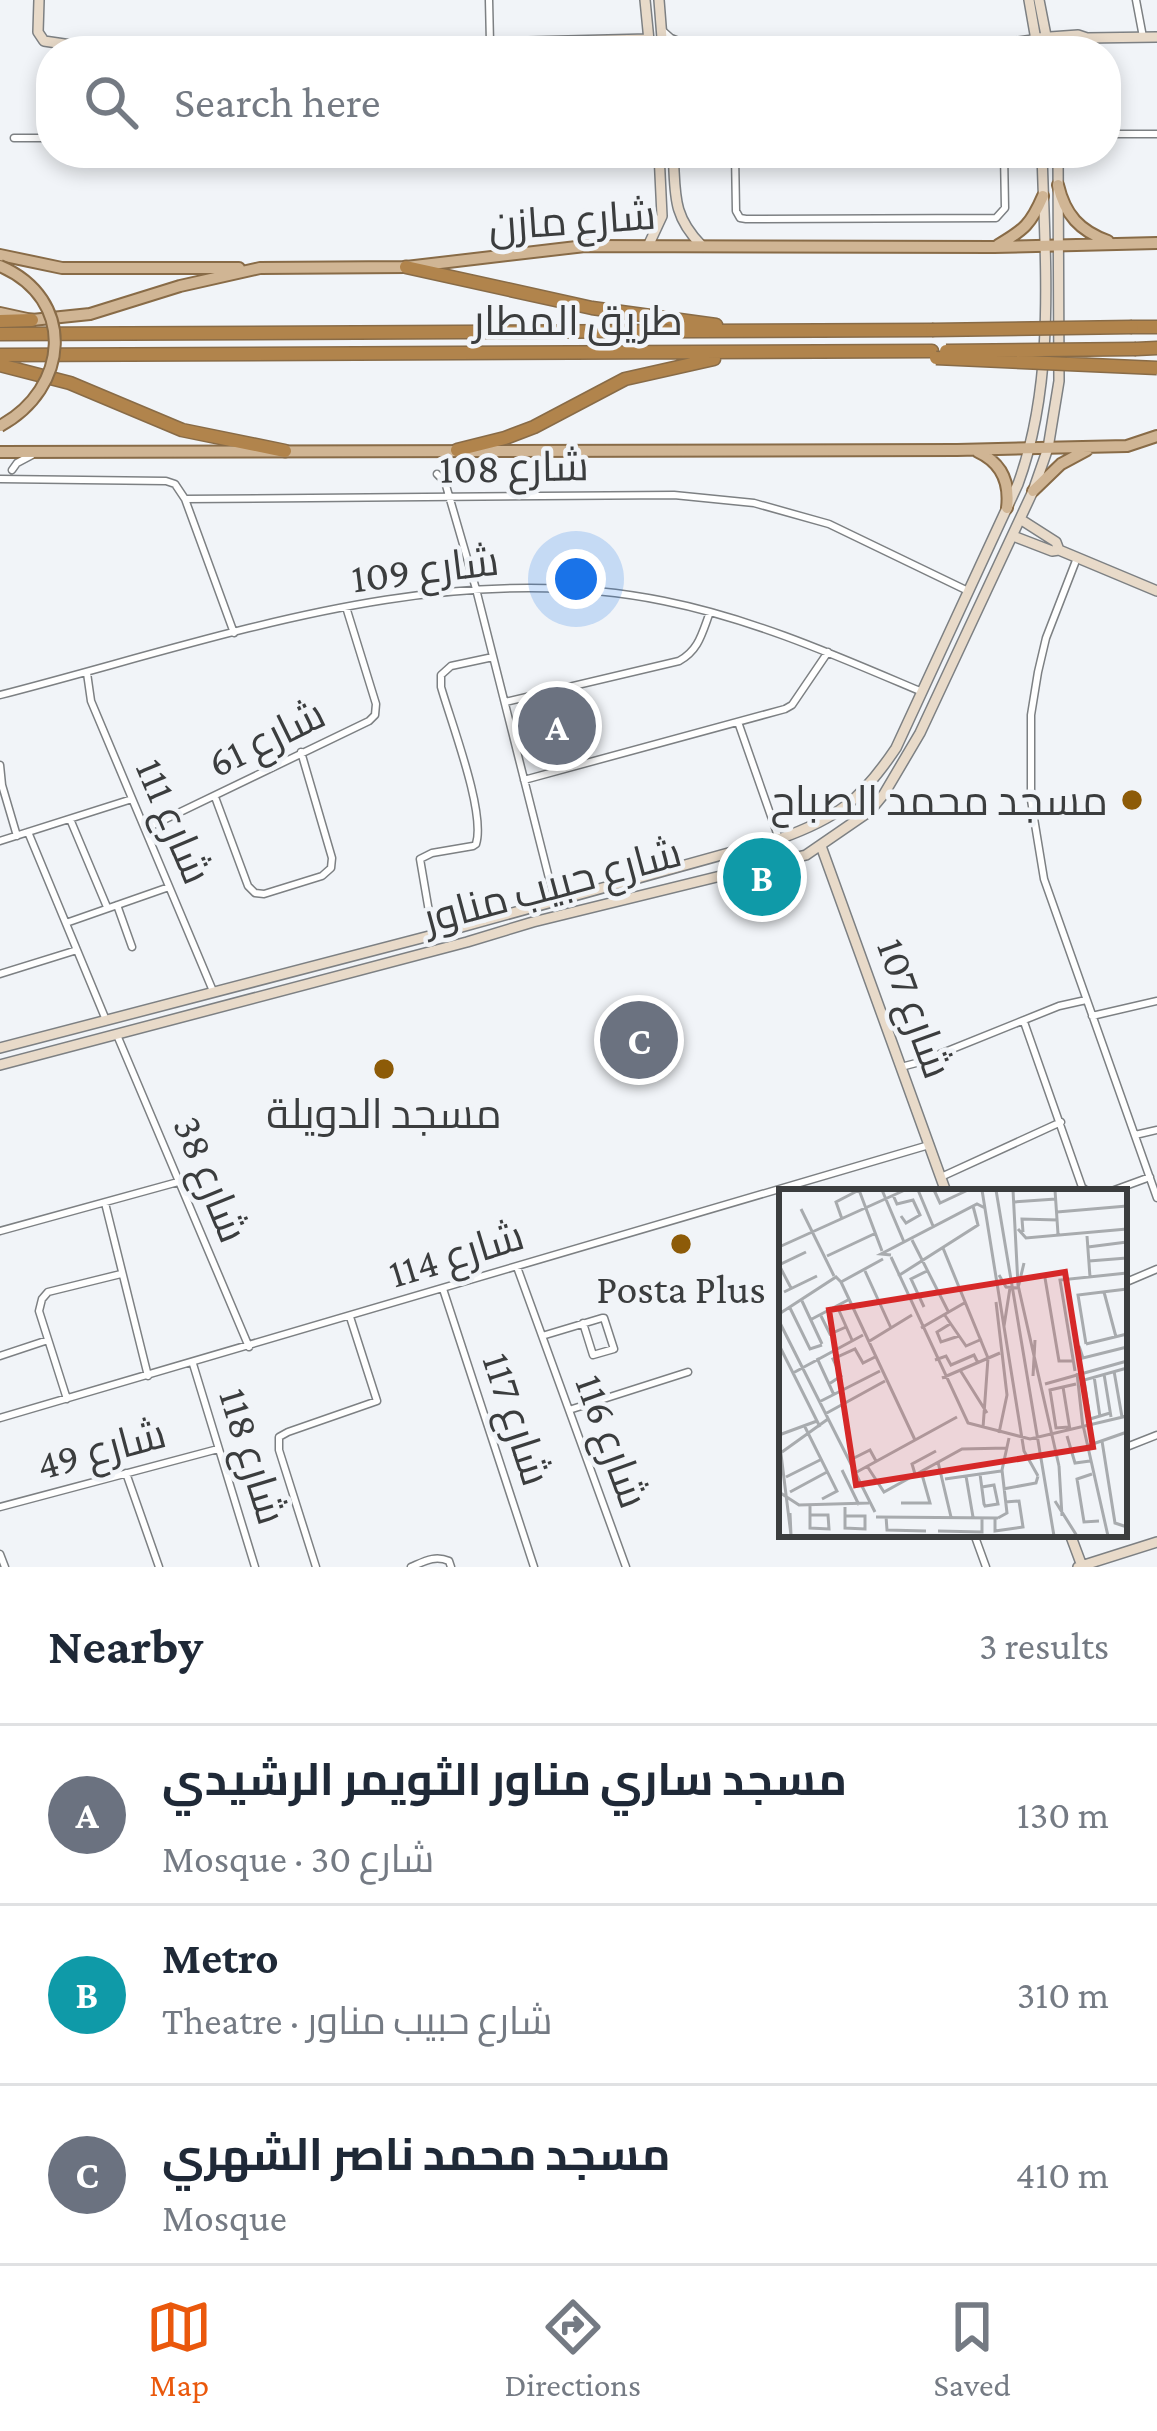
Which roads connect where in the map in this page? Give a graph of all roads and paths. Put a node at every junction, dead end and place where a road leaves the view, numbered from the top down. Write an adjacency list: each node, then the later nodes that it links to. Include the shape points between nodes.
1 (39, 0): 9 (street)
2 (489, 0): 10 (street)
3 (645, 0): 11 (street)
4 (659, 0): 8 (street)
5 (1029, 0): 14 (street)
6 (1040, 0): 15 (street)
7 (1136, 0): 17 (street)
8 (661, 29): 12 (street); 13 (street)
9 (41, 36)
10 (490, 36)
11 (648, 36)
12 (662, 36)
13 (669, 36)
14 (1040, 36)
15 (1042, 36)
16 (1121, 37): 17 (street)
17 (1143, 37): 18 (street)
18 (1157, 37)
19 (1121, 134): 20 (street)
20 (1157, 134)
21 (14, 138): 22 (street)
22 (36, 138)
23 (660, 168): 33 (street, via 662,216)
24 (674, 168): 34 (street, via 679,215)
25 (735, 168): 26 (street, via 736,214 790,219 996,218 1005,208)
26 (1004, 168)
27 (1042, 168): 30 (street, شارع حبيب مناور)
28 (1059, 168): 29 (street, شارع حبيب مناور)
29 (1058, 185): 31 (main road, via 1078,225); 36 (street, شارع حبيب مناور)
30 (1043, 196): 35 (street, شارع حبيب مناور); 37 (main road, via 1024,230)
31 (1124, 243): 32 (main road, شارع مازن); 36 (main road, شارع مازن)
32 (1157, 243)
33 (649, 244): 34 (main road, شارع مازن); 40 (main road, شارع مازن)
34 (700, 245): 37 (main road, شارع مازن)
35 (1044, 246): 36 (main road, شارع مازن); 37 (main road, شارع مازن); 56 (street, شارع حبيب مناور, via 1042,376)
36 (1059, 246): 57 (street, شارع حبيب مناور, via 1059,381)
37 (994, 247)
38 (0, 255): 41 (main road, via 62,268)
39 (0, 266): 53 (main road, bridge, via 43,301 55,342 46,383)
40 (406, 267): 41 (main road, شارع مازن); 45 (highway, via 641,316)
41 (260, 268): 43 (main road, شارع مازن, via 90,314)
42 (0, 317): 43 (highway)
43 (32, 320)
44 (1157, 326): 45 (highway, طريق المطار, bridge)
45 (777, 332): 46 (highway, طريق المطار)
46 (0, 334)
47 (1157, 348): 50 (highway, طريق المطار, bridge)
48 (752, 352): 49 (highway, طريق المطار); 50 (highway, طريق المطار); 59 (highway, via 626,379 534,427)
49 (0, 355)
50 (934, 355): 52 (highway, bridge)
51 (0, 365): 60 (highway, via 70,383 182,430)
52 (1157, 368)
53 (0, 426)
54 (1157, 436): 55 (main road)
55 (1095, 446): 57 (main road); 66 (main road)
56 (1031, 448): 57 (main road); 58 (main road); 69 (street, شارع حبيب مناور)
57 (1048, 448): 66 (street, شارع حبيب مناور)
58 (957, 449): 59 (main road); 69 (main road, via 998,465)
59 (457, 450): 60 (main road)
60 (285, 451): 61 (main road)
61 (38, 452): 62 (main road); 64 (street)
62 (0, 454): 64 (street)
63 (437, 474): 67 (street)
64 (12, 475): 65 (street, شارع 108); 68 (street, شارع 108, via 166,481)
65 (0, 479)
66 (1033, 491): 70 (street, شارع حبيب مناور)
67 (449, 498): 68 (street, شارع 108); 74 (street); 76 (street, شارع 108, via 674,495 754,503 829,524)
68 (185, 499): 79 (street)
69 (1007, 508): 76 (street, شارع حبيب مناور)
70 (1020, 520): 71 (street, شارع حبيب مناور); 72 (street)
71 (1012, 536): 72 (street); 81 (street, شارع حبيب مناور)
72 (1060, 550): 73 (street)
73 (1077, 558): 75 (street); 121 (street, via 1038,672 1030,759 1044,880)
74 (476, 589): 77 (street, شارع 109); 78 (street, شارع 109, via 617,593); 84 (street)
75 (1157, 590)
76 (968, 591): 80 (street, شارع حبيب مناور)
77 (346, 607): 79 (street, شارع 109); 91 (street, شارع 61, via 374,716)
78 (710, 612): 83 (street, شارع 109); 89 (street, via 699,644 679,661)
79 (234, 633): 86 (street, شارع 109)
80 (948, 634): 81 (street); 82 (street, شارع حبيب مناور)
81 (963, 640): 85 (street, شارع حبيب مناور)
82 (940, 650): 85 (street); 87 (street, شارع حبيب مناور)
83 (828, 652): 87 (street, شارع 109); 90 (street, via 791,705)
84 (493, 657): 89 (street); 114 (street, via 441,675 479,834 472,846 420,859)
85 (955, 658): 102 (street, شارع حبيب مناور, via 884,794)
86 (87, 673): 88 (street, شارع 109); 95 (street, شارع 111)
87 (922, 692): 100 (street, شارع حبيب مناور, via 872,783 819,825)
88 (0, 695)
89 (505, 702): 93 (street)
90 (738, 722): 93 (street); 100 (street)
91 (302, 752): 94 (street, شارع 61); 94 (street, via 332,858 322,876 255,893)
92 (0, 765): 99 (street)
93 (524, 779): 108 (street)
94 (215, 797): 97 (street, شارع 61)
95 (132, 799): 96 (street); 97 (street, شارع 111)
96 (70, 819): 98 (street); 110 (street)
97 (145, 829): 107 (street, شارع 111)
98 (28, 832): 99 (street); 112 (street)
99 (17, 836): 101 (street)
100 (779, 839): 103 (street, شارع حبيب مناور)
101 (0, 841)
102 (821, 846): 105 (street, شارع حبيب مناور); 131 (street, شارع 107)
103 (740, 850): 104 (street, شارع حبيب مناور); 105 (street)
104 (718, 855): 106 (street); 108 (street, شارع حبيب مناور)
105 (746, 869): 106 (street, شارع حبيب مناور)
106 (724, 874): 113 (street, شارع حبيب مناور)
107 (169, 887): 109 (street); 120 (street, شارع 111)
108 (555, 902): 111 (street, شارع حبيب مناور)
109 (117, 904): 110 (street); 115 (street)
110 (107, 907): 112 (street)
111 (514, 912): 113 (street); 114 (street, شارع حبيب مناور)
112 (65, 922): 116 (street)
113 (516, 928): 119 (street, شارع حبيب مناور)
114 (433, 935): 117 (street, شارع حبيب مناور)
115 (133, 947)
116 (77, 950): 118 (street); 124 (street)
117 (317, 965): 119 (street); 120 (street, شارع حبيب مناور)
118 (0, 974)
119 (327, 979): 126 (street, شارع حبيب مناور)
120 (213, 992): 124 (street, شارع حبيب مناور)
121 (1086, 1000): 123 (street); 125 (street)
122 (1157, 1001): 123 (street)
123 (1092, 1016): 134 (street)
124 (106, 1020): 127 (street, شارع حبيب مناور)
125 (1023, 1021): 131 (street); 132 (street)
126 (116, 1034): 129 (street, شارع حبيب مناور); 138 (street, شارع 38)
127 (22, 1042): 128 (street, شارع حبيب مناور); 129 (street, via 32,1046)
128 (0, 1048)
129 (24, 1059): 130 (street, شارع حبيب مناور)
130 (0, 1065)
131 (901, 1067): 135 (street, شارع 107)
132 (1061, 1123): 136 (street); 140 (street)
133 (1157, 1130): 134 (street)
134 (1135, 1135): 137 (street)
135 (929, 1144): 136 (street, شارع 107); 145 (street, شارع 114)
136 (941, 1177): 139 (street, شارع 107)
137 (1150, 1177): 141 (street); 142 (street)
138 (178, 1182): 143 (street); 154 (street, شارع 38)
139 (945, 1189)
140 (1084, 1189)
141 (1117, 1189)
142 (1157, 1198)
143 (105, 1203): 144 (street); 147 (street)
144 (0, 1232)
145 (517, 1267): 149 (street, شارع 114); 152 (street, شارع 116)
146 (1157, 1270): 148 (street)
147 (121, 1274): 153 (street, via 48,1292 39,1310); 158 (street)
148 (1127, 1281)
149 (443, 1289): 150 (street, شارع 114); 178 (street, شارع 117)
150 (350, 1317): 154 (street, شارع 114); 175 (street, via 377,1401 279,1437)
151 (583, 1324): 151 (street, شارع 116, via 604,1318 614,1349 593,1355); 152 (street, شارع 116)
152 (542, 1336): 160 (street, شارع 116)
153 (48, 1340): 155 (street); 159 (street)
154 (249, 1347): 156 (street, شارع 114)
155 (0, 1356)
156 (193, 1363): 158 (street, شارع 114); 164 (street, شارع 118)
157 (688, 1372): 160 (street)
158 (148, 1376): 159 (street, شارع 114)
159 (67, 1400): 161 (street, شارع 114)
160 (568, 1410): 179 (street, شارع 116)
161 (0, 1418)
162 (1157, 1435): 163 (street)
163 (1127, 1447)
164 (218, 1449): 165 (street, شارع 49); 174 (street, شارع 118)
165 (126, 1473): 166 (street, شارع 49); 173 (street)
166 (0, 1508)
167 (975, 1537): 180 (street)
168 (1071, 1537): 171 (street)
169 (1157, 1542): 171 (street)
170 (0, 1553): 172 (street)
171 (1080, 1566)
172 (5, 1567)
173 (159, 1567)
174 (255, 1567)
175 (316, 1567)
176 (411, 1567): 177 (street, via 441,1558)
177 (452, 1567)
178 (534, 1567)
179 (626, 1567)
180 (986, 1567)

